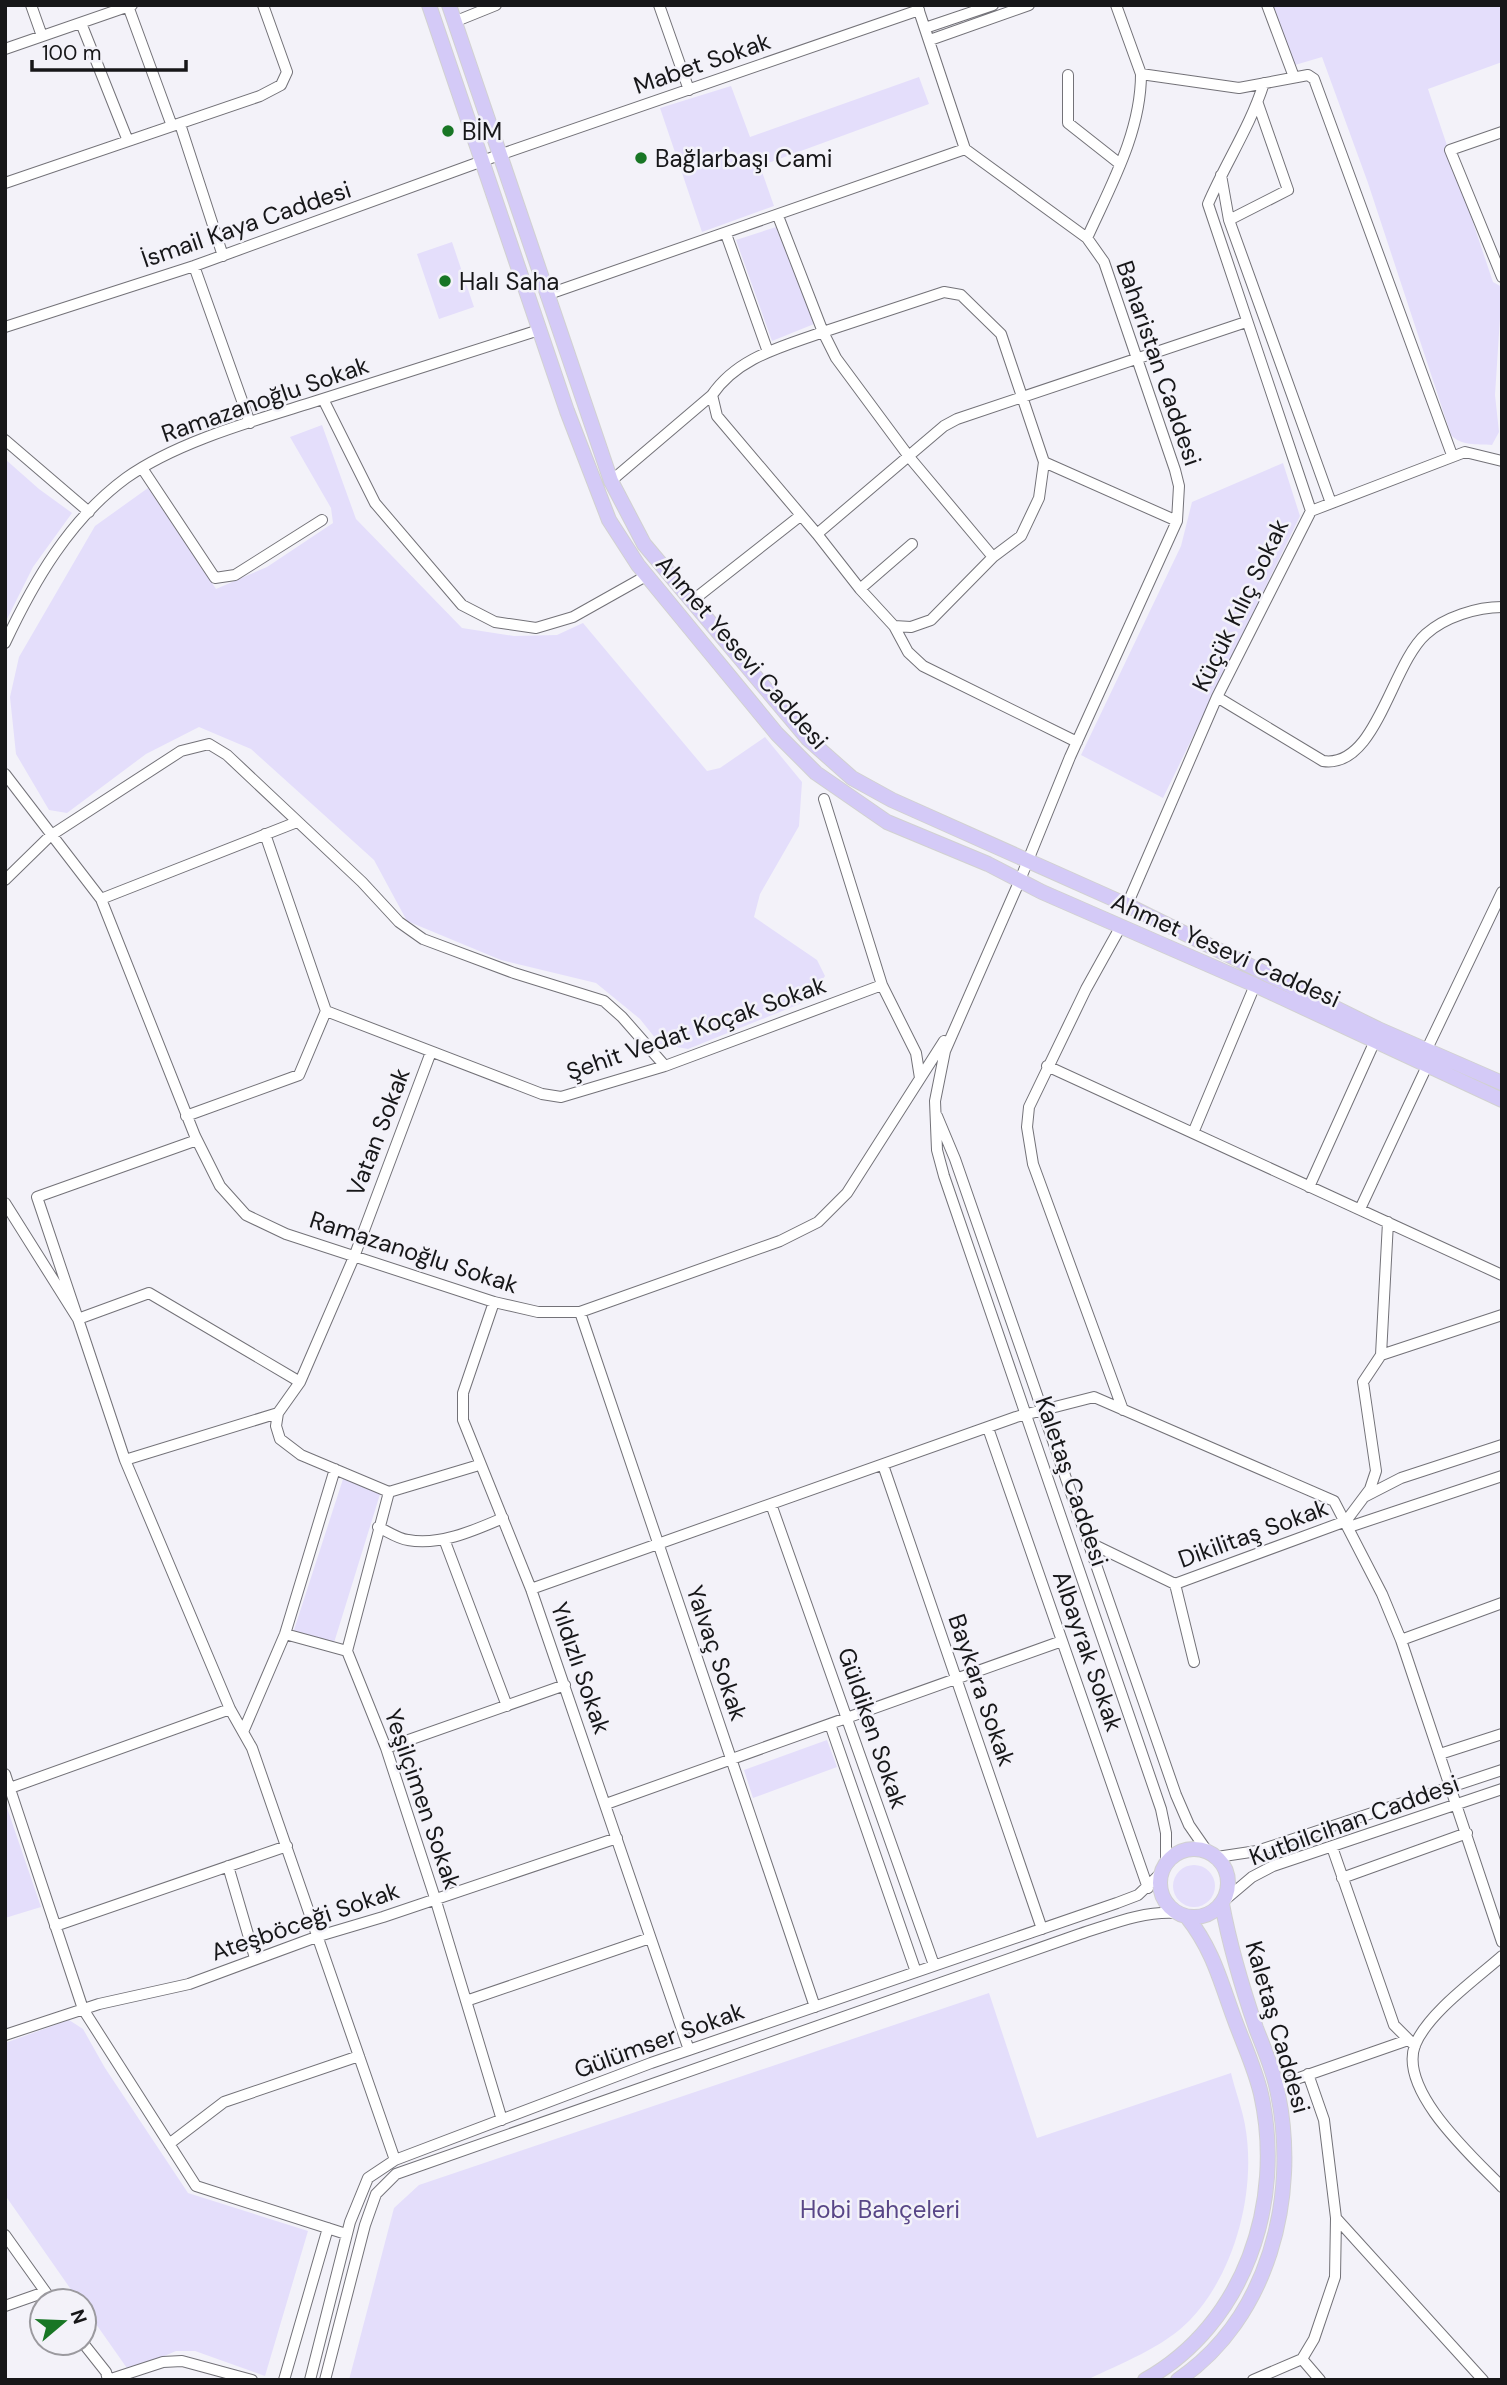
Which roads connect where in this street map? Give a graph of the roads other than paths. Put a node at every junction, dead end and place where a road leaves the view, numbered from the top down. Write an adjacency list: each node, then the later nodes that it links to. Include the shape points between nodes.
1 (31, 5): 16 (street)
2 (263, 5): 25 (street, via 286,72 281,85)
3 (429, 5): 30 (main road, Ahmet Yesevi Caddesi)
4 (449, 5): 13 (main road, Ahmet Yesevi Caddesi)
5 (496, 5): 13 (street)
6 (659, 5): 23 (street)
7 (993, 5): 15 (street)
8 (1030, 5): 17 (street)
9 (1116, 5): 19 (street)
10 (1267, 5): 21 (street)
11 (130, 6): 14 (street); 25 (street)
12 (918, 8): 15 (street); 23 (street, Mabet Sokak)
13 (454, 22): 29 (main road, Ahmet Yesevi Caddesi)
14 (81, 23): 16 (street); 27 (street)
15 (925, 28): 17 (street)
16 (42, 36): 18 (street)
17 (930, 40): 28 (street)
18 (5, 49)
19 (1141, 74): 22 (street, via 1239,88); 31 (street, via 1141,102)
20 (1068, 75): 31 (street, via 1068,123)
21 (1294, 77): 22 (street); 53 (street, via 1314,79)
22 (1264, 83): 24 (street)
23 (689, 90): 29 (street, Mabet Sokak)
24 (1258, 104): 32 (street); 35 (street, via 1289,190)
25 (176, 125): 27 (street); 38 (street)
26 (1502, 132): 40 (street, via 1450,150)
27 (128, 141): 33 (street)
28 (965, 149): 34 (street); 37 (street, Baharistan Caddesi)
29 (499, 155): 30 (street, İsmail Kaya Caddesi); 41 (main road, Ahmet Yesevi Caddesi)
30 (482, 162): 38 (street, İsmail Kaya Caddesi); 44 (main road, Ahmet Yesevi Caddesi)
31 (1120, 164): 37 (street)
32 (1221, 174): 35 (street); 42 (street, via 1208,204)
33 (5, 183)
34 (778, 216): 36 (street); 45 (street)
35 (1229, 220): 59 (street)
36 (726, 234): 41 (street); 46 (street)
37 (1087, 238): 47 (street, Baharistan Caddesi, via 1108,274)
38 (223, 256): 39 (street, İsmail Kaya Caddesi)
39 (194, 266): 43 (street, İsmail Kaya Caddesi); 51 (street)
40 (1502, 277)
41 (546, 295): 58 (main road, Ahmet Yesevi Caddesi)
42 (1246, 322): 47 (street); 60 (street)
43 (6, 327)
44 (539, 330): 50 (street, Ramazanoğlu Sokak); 68 (main road, Ahmet Yesevi Caddesi, via 609,520)
45 (823, 332): 46 (street); 49 (street, via 944,292 961,295 1001,334); 54 (street, via 835,358)
46 (768, 352): 48 (street, via 724,377)
47 (1135, 358): 49 (street); 64 (street, Baharistan Caddesi, via 1175,470)
48 (712, 395): 58 (street); 62 (street, via 717,416)
49 (1021, 397): 54 (street, via 944,426); 55 (street)
50 (323, 399): 51 (street, Ramazanoğlu Sokak); 68 (street, via 375,503 462,605 495,622 536,628 573,617)
51 (250, 423): 57 (street, Ramazanoğlu Sokak)
52 (5, 440): 61 (street)
53 (1452, 456): 56 (street, Küçük Kılıç Sokak, via 1465,452); 59 (street, Küçük Kılıç Sokak)
54 (910, 458): 65 (street); 67 (street)
55 (1044, 461): 64 (street); 67 (street, via 1039,498 1021,536)
56 (1502, 461)
57 (142, 468): 61 (street, Ramazanoğlu Sokak); 63 (street, via 215,578 221,580)
58 (611, 481): 70 (main road, Ahmet Yesevi Caddesi, via 644,544)
59 (1331, 503): 60 (street, Küçük Kılıç Sokak)
60 (1311, 511): 74 (street, Küçük Kılıç Sokak)
61 (89, 512): 73 (street, Ramazanoğlu Sokak, via 51,556)
62 (800, 516): 65 (street); 70 (street)
63 (322, 520)
64 (1177, 522): 75 (street, Baharistan Caddesi)
65 (817, 534): 69 (street)
66 (912, 544): 69 (street)
67 (993, 557): 72 (street, via 931,620 911,627)
68 (646, 576): 83 (main road, Ahmet Yesevi Caddesi, via 776,734 816,773 887,822)
69 (860, 589): 72 (street)
70 (692, 601): 81 (main road, Ahmet Yesevi Caddesi, via 808,739 852,778)
71 (1502, 607): 74 (street, via 1473,611 1427,633 1413,649 1362,746 1341,762 1323,761)
72 (894, 626): 75 (street, via 908,652 923,666)
73 (5, 643)
74 (1217, 698): 86 (street, Küçük Kılıç Sokak)
75 (1077, 742): 81 (street, Baharistan Caddesi)
76 (5, 774): 80 (street, Ramazanoğlu Sokak)
77 (824, 799): 89 (street)
78 (298, 822): 79 (street); 80 (street, via 227,755 209,744 181,751); 96 (street, via 399,922 423,939 604,1001)
79 (265, 834): 85 (street); 91 (street)
80 (50, 836): 82 (street); 85 (street, Ramazanoğlu Sokak)
81 (1028, 859): 83 (street, Kaletaş Caddesi); 86 (main road, Ahmet Yesevi Caddesi)
82 (5, 880)
83 (1020, 880): 88 (main road, Ahmet Yesevi Caddesi); 92 (street, Kaletaş Caddesi)
84 (1502, 892): 87 (street)
85 (101, 899): 103 (street, Ramazanoğlu Sokak)
86 (1127, 905): 94 (main road, Ahmet Yesevi Caddesi)
87 (1499, 905): 94 (street)
88 (1121, 926): 90 (main road, Ahmet Yesevi Caddesi); 97 (street)
89 (882, 985): 96 (street, Şehit Vedat Koçak Sokak); 99 (street, via 916,1053)
90 (1255, 985): 93 (main road, Ahmet Yesevi Caddesi); 104 (street)
91 (326, 1011): 95 (street, Şehit Vedat Koçak Sokak); 103 (street, via 299,1074)
92 (957, 1021): 99 (street, Ramazanoğlu Sokak); 102 (street, Kaletaş Caddesi, via 937,1077)
93 (1374, 1042): 98 (main road, Ahmet Yesevi Caddesi); 106 (street)
94 (1426, 1051): 100 (main road, Ahmet Yesevi Caddesi)
95 (431, 1052): 96 (street, Şehit Vedat Koçak Sokak, via 561,1097); 110 (street, Vatan Sokak)
96 (665, 1066)
97 (1047, 1066): 104 (street); 119 (street, via 1028,1107 1033,1164)
98 (1427, 1066): 101 (main road, Ahmet Yesevi Caddesi); 108 (street)
99 (920, 1078): 113 (street, Ramazanoğlu Sokak, via 847,1193 818,1222 780,1241)
100 (1502, 1083)
101 (1502, 1100)
102 (935, 1113): 118 (street, Kaletaş Caddesi); 121 (street, Kaletaş Caddesi, via 944,1177)
103 (186, 1116): 105 (street, Ramazanoğlu Sokak)
104 (1193, 1133): 106 (street)
105 (197, 1140): 110 (street, Ramazanoğlu Sokak, via 220,1186 246,1215); 115 (street, via 37,1197)
106 (1309, 1187): 108 (street)
107 (5, 1203): 115 (street)
108 (1360, 1209): 109 (street)
109 (1388, 1222): 111 (street); 116 (street)
110 (354, 1257): 112 (street, Ramazanoğlu Sokak); 117 (street, Vatan Sokak)
111 (1502, 1275)
112 (494, 1302): 113 (street, Ramazanoğlu Sokak, via 538,1312); 125 (street, Yıldızlı Sokak, via 461,1406)
113 (580, 1312): 137 (street, Yalvaç Sokak)
114 (1502, 1315): 116 (street)
115 (78, 1320): 117 (street, via 149,1293); 124 (street)
116 (1381, 1355): 130 (street, via 1363,1382 1376,1471)
117 (300, 1382): 120 (street, Vatan Sokak)
118 (1041, 1409): 119 (street, via 1094,1397); 121 (street); 136 (street, Kaletaş Caddesi)
119 (1124, 1409): 133 (street, via 1334,1501)
120 (278, 1413): 124 (street); 127 (street, via 280,1439 301,1455)
121 (1025, 1414): 122 (street); 170 (street, Kaletaş Caddesi, via 1161,1809 1166,1833)
122 (988, 1428): 126 (street); 143 (street, Albayrak Sokak)
123 (1502, 1445): 130 (street, via 1402,1478)
124 (125, 1460): 149 (street)
125 (479, 1465): 129 (street); 132 (street, Yıldızlı Sokak)
126 (883, 1465): 131 (street); 146 (street, Baykara Sokak)
127 (335, 1469): 129 (street); 141 (street)
128 (1502, 1476): 133 (street, Dikilitaş Sokak)
129 (389, 1492): 134 (street)
130 (1364, 1497): 133 (street)
131 (771, 1504): 137 (street); 150 (street, Güldiken Sokak)
132 (503, 1518): 135 (street); 139 (street, Yıldızlı Sokak)
133 (1348, 1524): 138 (street, Dikilitaş Sokak); 142 (street)
134 (378, 1527): 135 (street, via 407,1541); 144 (street)
135 (444, 1539): 148 (street)
136 (1088, 1542): 138 (street); 168 (street, Kaletaş Caddesi, via 1180,1806)
137 (658, 1544): 139 (street); 156 (street, Yalvaç Sokak)
138 (1175, 1584): 145 (street)
139 (531, 1589): 147 (street, Yıldızlı Sokak)
140 (1502, 1604): 142 (street)
141 (285, 1634): 144 (street); 152 (street)
142 (1401, 1640): 155 (street)
143 (1062, 1641): 146 (street); 172 (street, Albayrak Sokak)
144 (347, 1651): 154 (street, Yeşilçimen Sokak)
145 (1194, 1662)
146 (956, 1679): 150 (street); 177 (street, Baykara Sokak)
147 (565, 1685): 148 (street); 162 (street, Yıldızlı Sokak)
148 (507, 1706): 154 (street)
149 (230, 1709): 152 (street); 159 (street)
150 (847, 1718): 151 (street); 183 (street, Güldiken Sokak)
151 (830, 1724): 156 (street); 184 (street)
152 (243, 1732): 166 (street)
153 (1502, 1734): 155 (street)
154 (386, 1748): 173 (street, Yeşilçimen Sokak)
155 (1440, 1754): 160 (street)
156 (731, 1760): 162 (street); 186 (street, Yalvaç Sokak)
157 (1502, 1770): 160 (street, Kutbilcihan Caddesi)
158 (5, 1773): 159 (street)
159 (10, 1788): 176 (street)
160 (1451, 1788): 163 (street); 168 (street, Kutbilcihan Caddesi, via 1257,1851)
161 (1502, 1789): 163 (street, Kutbilcihan Caddesi)
162 (606, 1804): 165 (street, Yıldızlı Sokak)
163 (1457, 1804): 164 (street); 167 (street, Kutbilcihan Caddesi)
164 (1466, 1833): 171 (street); 180 (street)
165 (617, 1838): 173 (street, Ateşböceği Sokak); 179 (street, Yıldızlı Sokak)
166 (287, 1846): 169 (street); 178 (street)
167 (1332, 1847): 171 (street); 174 (street, Kutbilcihan Caddesi, via 1264,1870)
168 (1212, 1854): 170 (main road, via 1185,1850); 174 (main road, via 1228,1876)
169 (228, 1867): 176 (street); 182 (street)
170 (1164, 1868): 172 (street, Gülümser Sokak); 175 (main road, via 1162,1896)
171 (1342, 1878): 189 (street, via 1394,2025)
172 (1148, 1888): 177 (street, Gülümser Sokak)
173 (435, 1898): 178 (street, Ateşböceği Sokak); 185 (street, Yeşilçimen Sokak)
174 (1224, 1901): 175 (main road, via 1210,1914); 193 (main road, Kaletaş Caddesi, via 1234,1962)
175 (1182, 1915): 211 (street, via 1156,1912 1080,1934 396,2174 376,2194 365,2225); 212 (main road, Kaletaş Caddesi, via 1207,1943 1261,2093 1268,2139 1267,2194 1244,2271 1220,2314 1187,2350)
176 (55, 1926): 187 (street)
177 (1042, 1929): 183 (street, Gülümser Sokak)
178 (319, 1936): 182 (street, Ateşböceği Sokak); 191 (street)
179 (650, 1938): 185 (street); 190 (street, Yıldızlı Sokak)
180 (1502, 1942)
181 (1502, 1956): 189 (street)
182 (255, 1958): 187 (street, Ateşböceği Sokak, via 189,1984)
183 (934, 1965): 184 (street, Gülümser Sokak)
184 (916, 1972): 186 (street, Gülümser Sokak)
185 (466, 2001): 194 (street, Yeşilçimen Sokak)
186 (815, 2007): 190 (street, Gülümser Sokak)
187 (83, 2009): 188 (street, Ateşböceği Sokak); 195 (street)
188 (5, 2035)
189 (1412, 2043): 192 (street); 197 (street, via 1421,2091 1441,2124)
190 (689, 2050): 194 (street, Gülümser Sokak)
191 (359, 2056): 195 (street, via 224,2102); 196 (street)
192 (1308, 2074): 193 (street); 198 (street, via 1324,2120)
193 (1276, 2085): 213 (main road, Kaletaş Caddesi, via 1286,2141 1284,2194 1265,2270 1222,2341)
194 (502, 2120): 196 (street, Gülümser Sokak)
195 (169, 2144): 199 (street, via 196,2186)
196 (395, 2160): 200 (street, Gülümser Sokak, via 368,2178)
197 (1502, 2188)
198 (1336, 2218): 206 (street, via 1335,2277 1314,2339); 216 (street)
199 (328, 2228): 200 (street); 209 (street)
200 (346, 2234): 210 (street, Gülümser Sokak)
201 (5, 2235): 202 (street)
202 (41, 2287)
203 (28, 2301): 204 (street)
204 (5, 2306)
205 (94, 2357): 207 (street)
206 (1301, 2359): 214 (street); 215 (street)
207 (108, 2380): 208 (street, via 163,2362 182,2361)
208 (252, 2380)
209 (284, 2380)
210 (310, 2380)
211 (325, 2380)
212 (1145, 2380)
213 (1178, 2380)
214 (1253, 2380)
215 (1320, 2380)
216 (1483, 2380)

